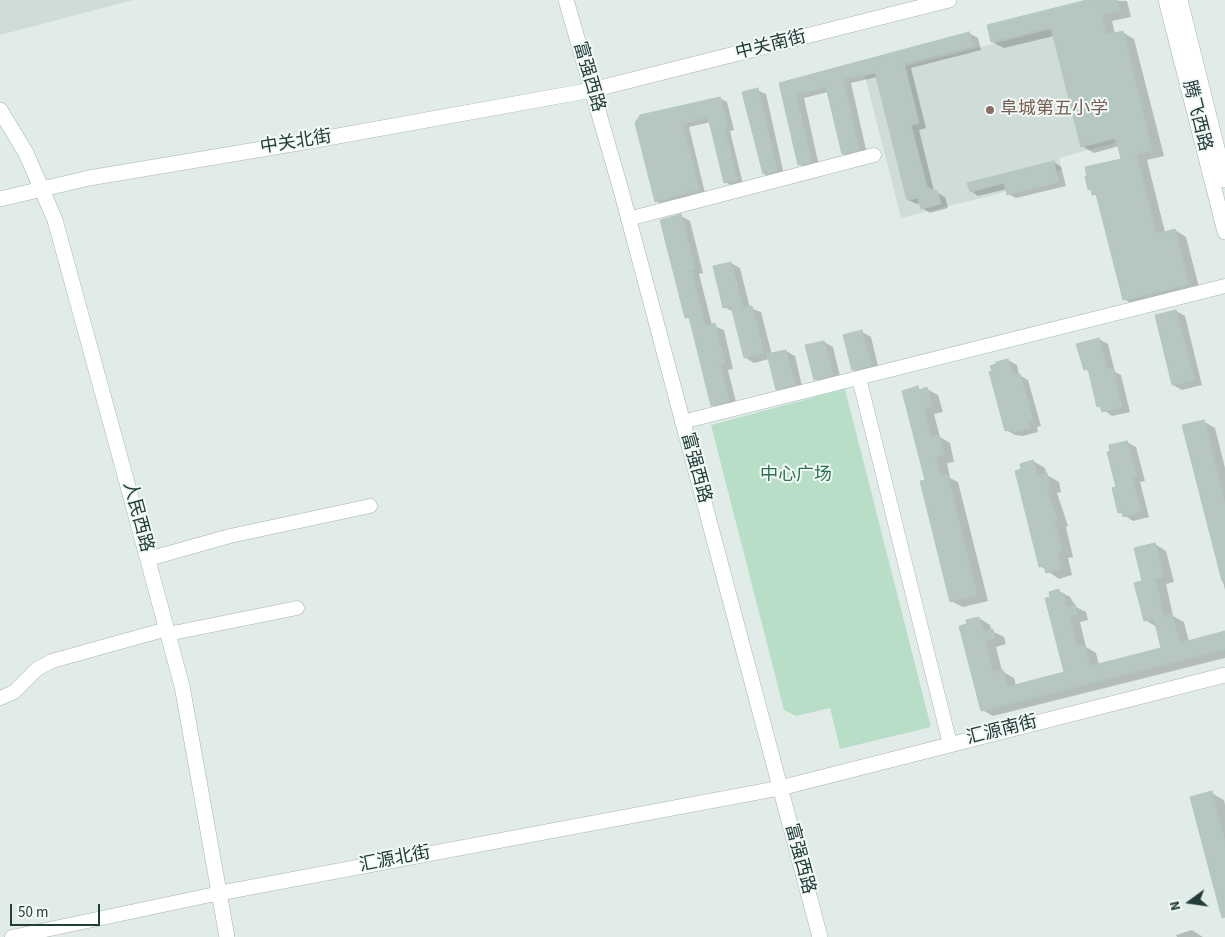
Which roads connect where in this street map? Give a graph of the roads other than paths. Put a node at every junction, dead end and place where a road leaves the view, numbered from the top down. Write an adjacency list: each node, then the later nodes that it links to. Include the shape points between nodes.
1 (566, 0): 5 (street, 富强西路)
2 (949, 0): 5 (street, 中关南街)
3 (1166, 0): 12 (street, 腾飞西路)
4 (1180, 0): 8 (street, 腾飞西路)
5 (592, 90): 9 (street, 中关北街); 11 (street, 富强西路)
6 (0, 110): 9 (street, 人民西路, via 26,153)
7 (874, 155): 11 (street)
8 (1225, 180)
9 (42, 189): 10 (street, 中关北街); 17 (street, 人民西路, via 55,220)
10 (0, 199)
11 (628, 219): 15 (street, 富强西路)
12 (1225, 232)
13 (1225, 286): 14 (street)
14 (859, 378): 15 (street); 22 (street)
15 (682, 422): 23 (street, 富强西路)
16 (370, 506): 17 (street, via 230,536)
17 (148, 558): 19 (street, 人民西路)
18 (297, 608): 19 (street)
19 (168, 631): 21 (street, via 52,661 37,668 14,692); 24 (street, 人民西路, via 187,709)
20 (1225, 675): 22 (street, 汇源南街)
21 (0, 698)
22 (950, 744): 23 (street, 汇源南街)
23 (780, 788): 24 (street, 汇源北街); 27 (street, 富强西路)
24 (220, 893): 25 (street, 汇源北街); 26 (street, 人民西路)
25 (12, 937)
26 (227, 937)
27 (820, 937)

